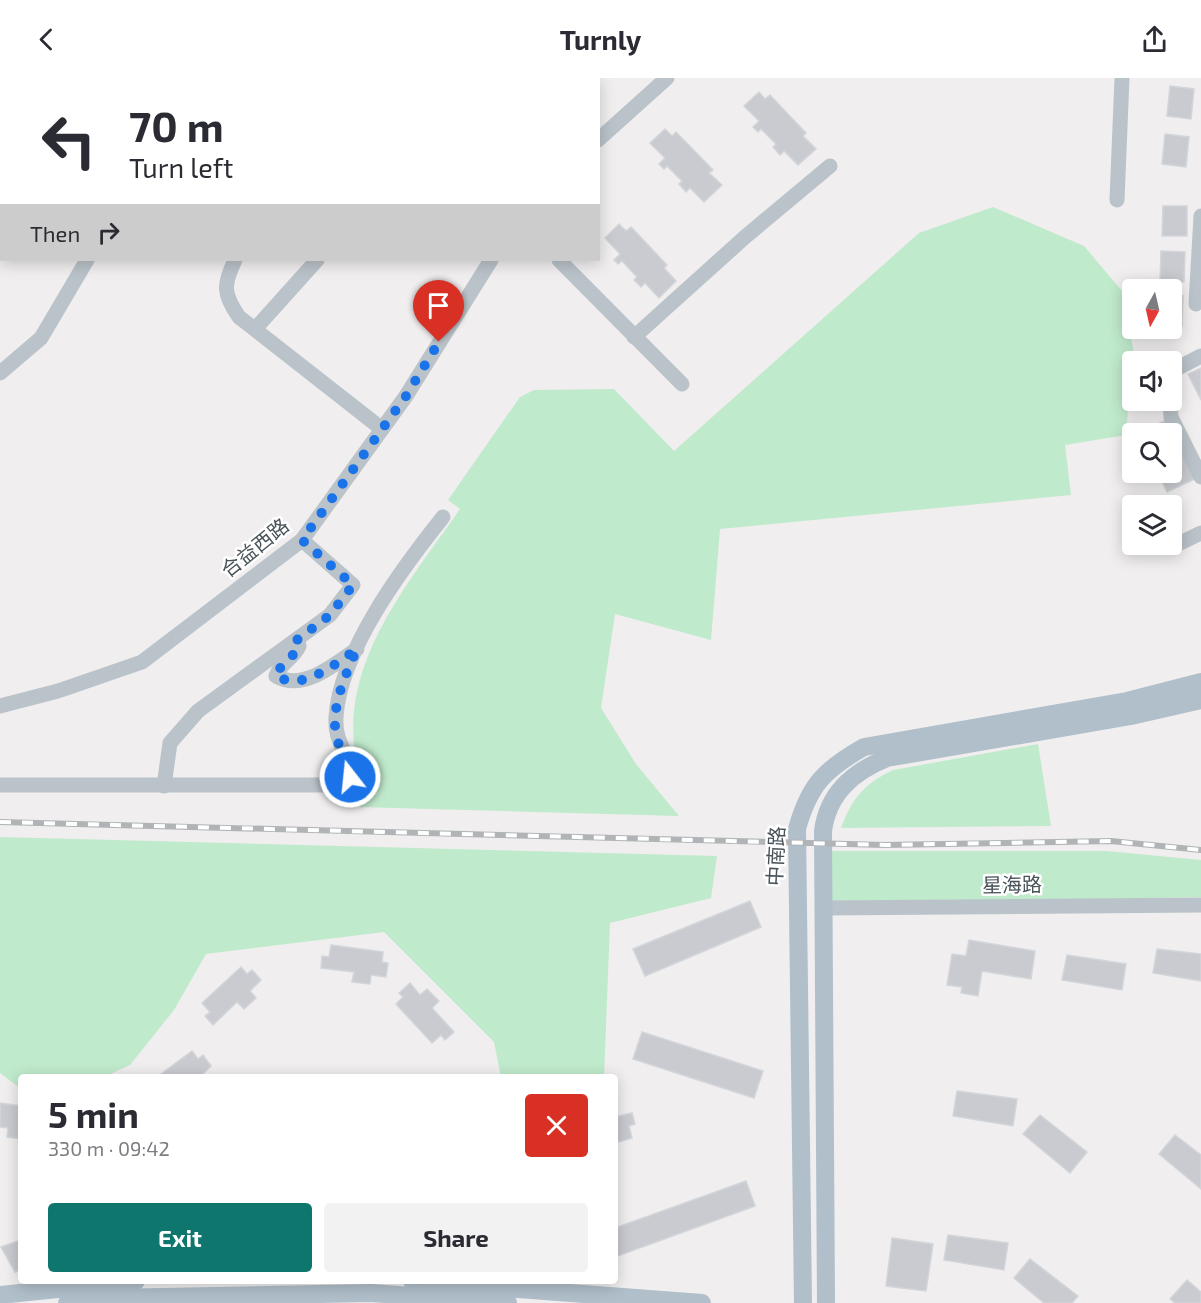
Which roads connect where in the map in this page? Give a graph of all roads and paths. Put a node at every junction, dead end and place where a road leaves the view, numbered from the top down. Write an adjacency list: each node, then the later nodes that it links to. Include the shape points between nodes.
1 (667, 78): 3 (street)
2 (1122, 78): 5 (street)
3 (600, 138)
4 (830, 166): 15 (street)
5 (1117, 200)
6 (1201, 216): 7 (street)
7 (1200, 242): 13 (street)
8 (86, 261): 18 (street, via 41,338)
9 (234, 261): 14 (street, via 227,276 226,298 239,317)
10 (315, 261): 14 (street)
11 (490, 261): 21 (street, 合益西路)
12 (560, 261): 15 (street)
13 (1196, 304)
14 (255, 329): 21 (street)
15 (634, 337): 19 (street)
16 (1201, 356): 17 (street)
17 (1182, 366)
18 (0, 373)
19 (682, 384)
20 (1171, 411): 22 (street)
21 (382, 429): 25 (street, 合益西路)
22 (1201, 477)
23 (443, 517): 28 (street, via 407,563)
24 (1201, 533): 26 (street)
25 (302, 540): 27 (street, via 353,585 330,615); 31 (street, 合益西路, via 142,662)
26 (1182, 542)
27 (297, 640): 28 (street, via 295,656 279,667 276,676 284,681 303,680 324,672); 33 (street, via 198,711 170,743)
28 (357, 649): 33 (street, via 344,678 336,715 336,738 351,765 350,777 341,785)
29 (1201, 682): 43 (main road, 中南路, via 1127,701 864,747 818,780 804,803 797,829)
30 (1201, 700): 35 (main road, via 1131,716 921,751 867,766 839,790 825,815)
31 (0, 706)
32 (0, 785): 33 (street)
33 (164, 786)
34 (1201, 904): 35 (street, 星海路)
35 (823, 908): 44 (main road)
36 (128, 1284): 38 (main road)
37 (452, 1284): 42 (main road)
38 (111, 1291): 39 (main road); 40 (main road); 41 (main road, via 371,1293)
39 (0, 1295)
40 (67, 1303)
41 (508, 1303)
42 (702, 1303)
43 (802, 1303)
44 (826, 1303)

